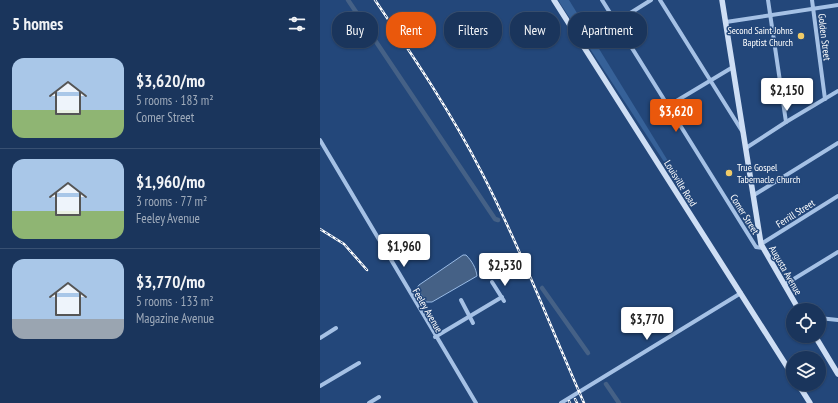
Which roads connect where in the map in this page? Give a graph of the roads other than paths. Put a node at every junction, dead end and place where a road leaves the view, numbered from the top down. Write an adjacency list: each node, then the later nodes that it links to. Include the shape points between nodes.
1 (554, 0): 31 (main road, Louisville Road)
2 (602, 0): 10 (street, Comer Street)
3 (651, 0): 11 (street)
4 (660, 0): 16 (street)
5 (768, 0): 12 (street)
6 (812, 0): 9 (street, Golden Street)
7 (722, 2): 13 (main road, Augusta Avenue)
8 (838, 5): 9 (street)
9 (813, 8): 12 (street); 18 (street, Golden Street)
10 (610, 12)
11 (632, 12)
12 (771, 16): 13 (street); 20 (street)
13 (726, 22): 15 (main road, Augusta Avenue)
14 (632, 48): 19 (street, Comer Street)
15 (733, 67): 16 (street); 21 (main road, Augusta Avenue)
16 (710, 81): 19 (street); 21 (street)
17 (838, 91): 18 (street)
18 (825, 99): 20 (street)
19 (668, 106): 27 (street, Comer Street, via 756,246)
20 (786, 122): 24 (street)
21 (743, 132): 24 (main road, Augusta Avenue)
22 (320, 140): 41 (street, Feeley Avenue)
23 (838, 143): 25 (street)
24 (746, 148): 25 (main road, Augusta Avenue)
25 (754, 195): 27 (main road, Augusta Avenue)
26 (838, 196): 27 (street, Ferrill Street)
27 (762, 246): 30 (main road, Augusta Avenue)
28 (838, 252): 30 (street)
29 (492, 282): 32 (street)
30 (784, 285): 35 (main road, Augusta Avenue)
31 (740, 293): 45 (main road, Louisville Road); 52 (street)
32 (502, 297): 34 (street); 36 (street)
33 (461, 300): 36 (street)
34 (504, 301)
35 (795, 303)
36 (470, 316): 39 (street); 41 (street)
37 (826, 319): 38 (street)
38 (838, 320)
39 (473, 323)
40 (336, 328): 42 (street)
41 (435, 337): 51 (street, Feeley Avenue)
42 (320, 338)
43 (819, 343): 46 (main road)
44 (359, 363): 47 (street)
45 (786, 365)
46 (838, 374)
47 (320, 386)
48 (802, 391): 53 (main road)
49 (379, 397): 50 (street)
50 (369, 403)
51 (476, 403)
52 (561, 403)
53 (810, 403)

